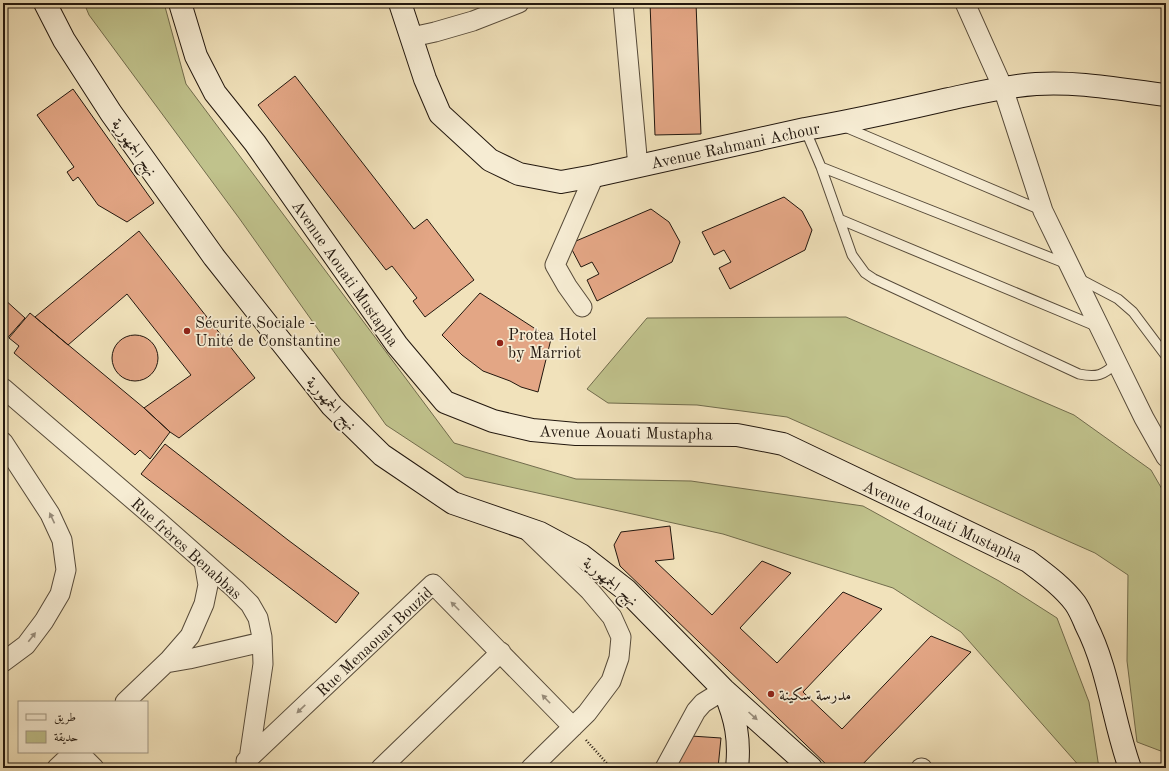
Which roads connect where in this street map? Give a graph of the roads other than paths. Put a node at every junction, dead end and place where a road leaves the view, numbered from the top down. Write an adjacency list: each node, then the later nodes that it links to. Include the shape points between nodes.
1 (45, 3): 25 (main road, نهج الجمهورية, via 64,40 142,157 214,257 332,406 382,455 453,504)
2 (180, 3): 44 (main road, Avenue Aouati Mustapha, via 196,56 215,93 255,143 397,345 445,402 493,421 532,430 576,434 737,435 783,444 1028,561 1050,577 1077,605 1093,638 1106,676 1115,720)
3 (400, 3): 7 (main road, Avenue Rahmani Achour)
4 (519, 3): 7 (street, via 473,21)
5 (623, 3): 12 (street)
6 (965, 3): 8 (street)
7 (412, 37): 14 (main road, Avenue Rahmani Achour, via 425,79 440,114 490,160 519,174 561,182)
8 (1003, 88): 9 (main road, Avenue Rahmani Achour, via 1055,83); 10 (main road, Avenue Rahmani Achour); 15 (street)
9 (1166, 95)
10 (837, 124): 11 (main road, Avenue Rahmani Achour); 15 (lane)
11 (805, 129): 12 (main road, Avenue Rahmani Achour); 13 (lane)
12 (638, 167): 14 (main road, Avenue Rahmani Achour)
13 (821, 167): 16 (lane); 17 (lane)
14 (594, 176): 18 (street, via 555,265 566,286)
15 (1043, 210): 17 (street)
16 (838, 219): 19 (lane); 21 (lane, via 852,255 861,268 874,279 1079,374 1097,375)
17 (1071, 270): 19 (street); 20 (lane, via 1126,305)
18 (582, 307)
19 (1099, 328): 21 (street)
20 (1166, 356)
21 (1117, 364): 24 (street)
22 (3, 388): 26 (street, Rue frères Benabbas)
23 (3, 442): 29 (street, one-way to 23, via 26,645 44,621 60,594 66,570 62,540 50,514)
24 (1166, 456)
25 (526, 528): 31 (main road, نهج الجمهورية, via 581,555 626,590); 33 (street, via 590,591 612,617 620,637 619,658 611,681 588,713)
26 (204, 562): 27 (street, Rue frères Benabbas, via 250,604 258,618); 30 (street, via 208,584 204,604 190,636)
27 (262, 642): 30 (street); 36 (street, Rue frères Benabbas, via 263,664)
28 (501, 652): 33 (street, Rue Menaouar Bouzid, one-way to 28); 36 (street, Rue Menaouar Bouzid, one-way to 36, via 433,584); 39 (street)
29 (3, 662)
30 (166, 663): 32 (street)
31 (724, 690): 41 (street, via 703,703 696,711); 42 (main road, via 733,710 737,729); 43 (main road, نهج الجمهورية, one-way to 43)
32 (126, 701)
33 (573, 727): 40 (street)
34 (73, 753): 37 (street)
35 (79, 753): 38 (street)
36 (244, 764)
37 (57, 768)
38 (94, 768)
39 (381, 768)
40 (531, 768)
41 (665, 768)
42 (737, 768)
43 (811, 768)
44 (1130, 768)

